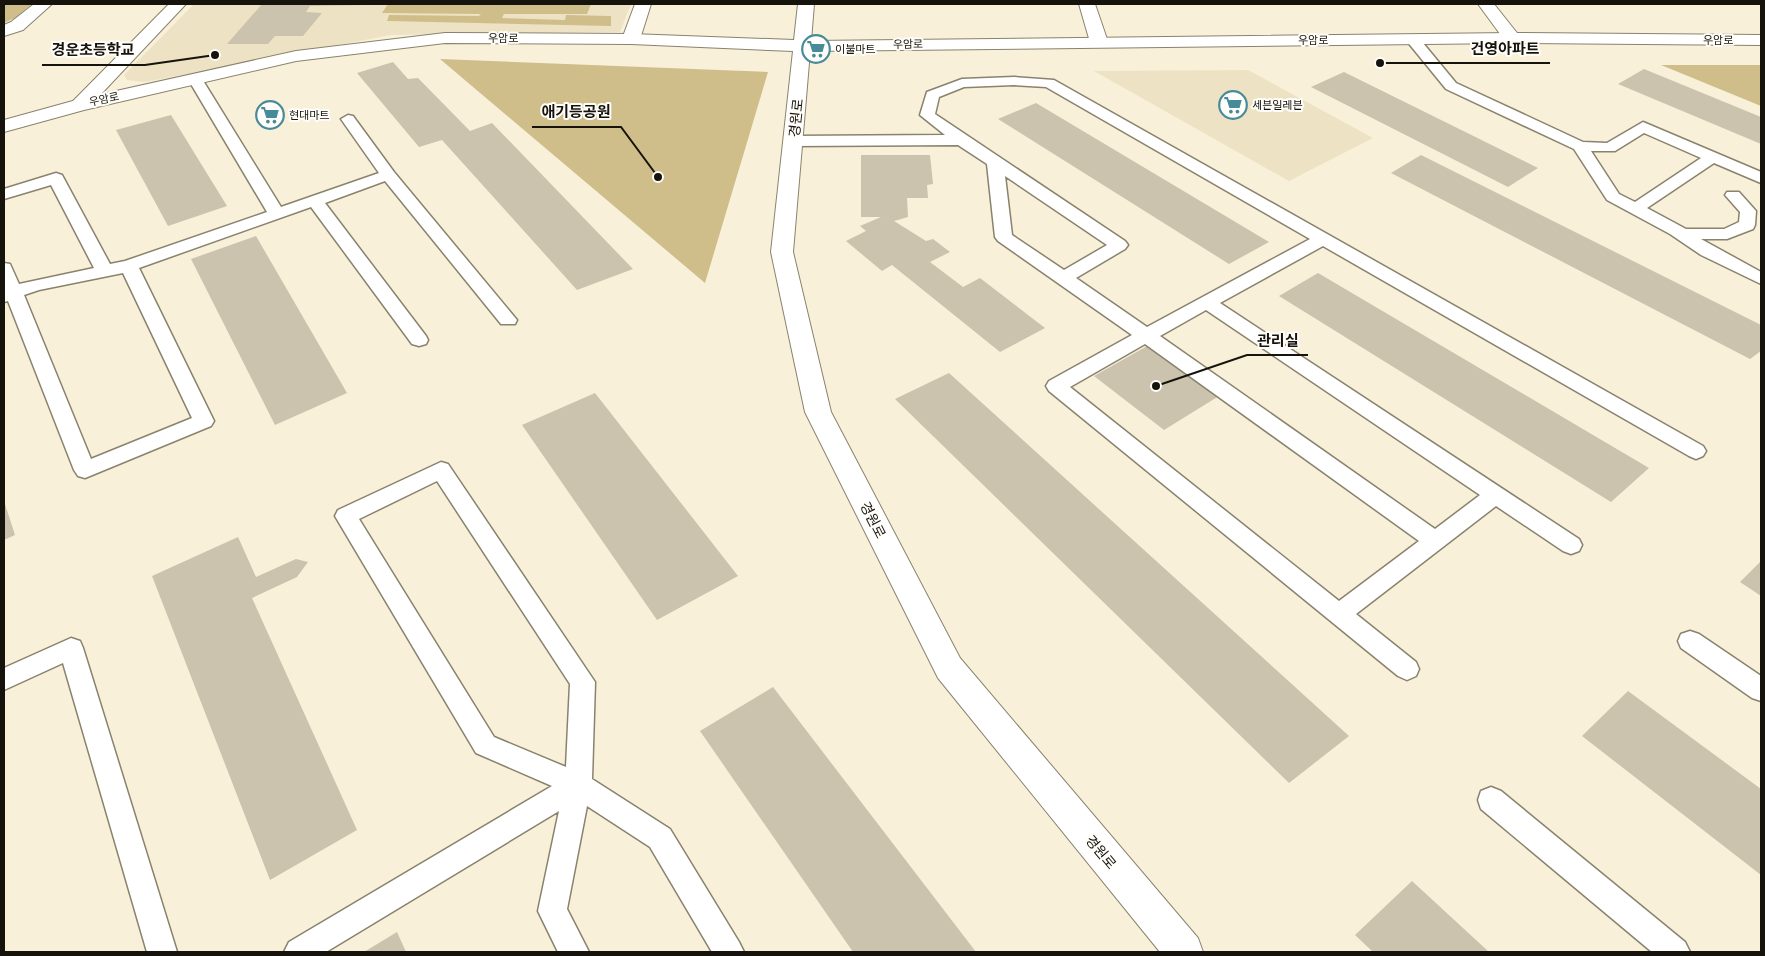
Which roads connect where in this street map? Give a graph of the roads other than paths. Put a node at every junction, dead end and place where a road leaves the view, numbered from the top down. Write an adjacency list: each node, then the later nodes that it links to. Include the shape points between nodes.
1 (44, 4): 7 (street, via 17,26)
2 (178, 4): 15 (street)
3 (643, 4): 9 (street)
4 (806, 4): 13 (street, 경원로)
5 (1087, 4): 12 (street)
6 (1486, 4): 8 (street)
7 (4, 31)
8 (1512, 38): 10 (street, 우암로); 11 (street, 우암로)
9 (631, 39): 13 (street, 우암로); 14 (street, 우암로, via 445,38 296,56)
10 (1413, 40): 12 (street, 우암로); 20 (lane, via 1451,86)
11 (1761, 40)
12 (1099, 42): 13 (street, 우암로)
13 (804, 46): 19 (street, 경원로)
14 (195, 79): 15 (street, 우암로); 29 (lane)
15 (80, 105): 17 (street, 우암로)
16 (348, 118): 23 (lane)
17 (4, 126)
18 (961, 140): 19 (lane); 22 (lane); 31 (lane, via 927,115 932,95 962,82 1049,83)
19 (793, 141): 57 (street, 경원로, via 782,252 818,412 949,668)
20 (1580, 146): 21 (lane, via 1610,148 1643,127); 28 (lane, via 1613,197)
21 (1713, 157): 24 (lane); 28 (lane)
22 (995, 163): 35 (lane, via 1004,237); 35 (lane, via 1119,245)
23 (388, 175): 27 (lane); 39 (lane)
24 (1761, 178)
25 (4, 194): 34 (lane, via 56,178)
26 (1733, 195): 30 (lane, via 1748,211 1747,225 1727,234)
27 (315, 200): 29 (lane); 41 (lane)
28 (1636, 209): 30 (lane)
29 (277, 214): 32 (lane)
30 (1683, 234): 36 (lane, via 1707,251)
31 (1322, 239): 38 (lane); 42 (lane)
32 (129, 266): 34 (lane); 37 (lane, via 204,421 85,470)
33 (4, 268): 37 (lane)
34 (105, 271): 37 (lane, via 35,285)
35 (1065, 277): 40 (lane)
36 (1761, 279)
37 (8, 294)
38 (1206, 302): 40 (lane); 43 (lane)
39 (508, 320)
40 (1146, 335): 44 (lane); 46 (lane, via 1056,386)
41 (420, 340)
42 (1696, 451)
43 (1496, 495): 44 (lane); 45 (lane)
44 (1435, 541): 46 (lane)
45 (1571, 545)
46 (1339, 614): 48 (lane)
47 (1690, 641): 50 (lane)
48 (1407, 668)
49 (4, 679): 53 (lane, via 71,648)
50 (1761, 690)
51 (578, 785): 51 (lane, via 583,682 441,470 346,516 485,745); 54 (lane); 55 (lane, via 552,911); 56 (lane, via 660,838)
52 (1491, 800): 58 (lane)
53 (162, 952)
54 (299, 952)
55 (574, 952)
56 (730, 952)
57 (1184, 952)
58 (1674, 952)

